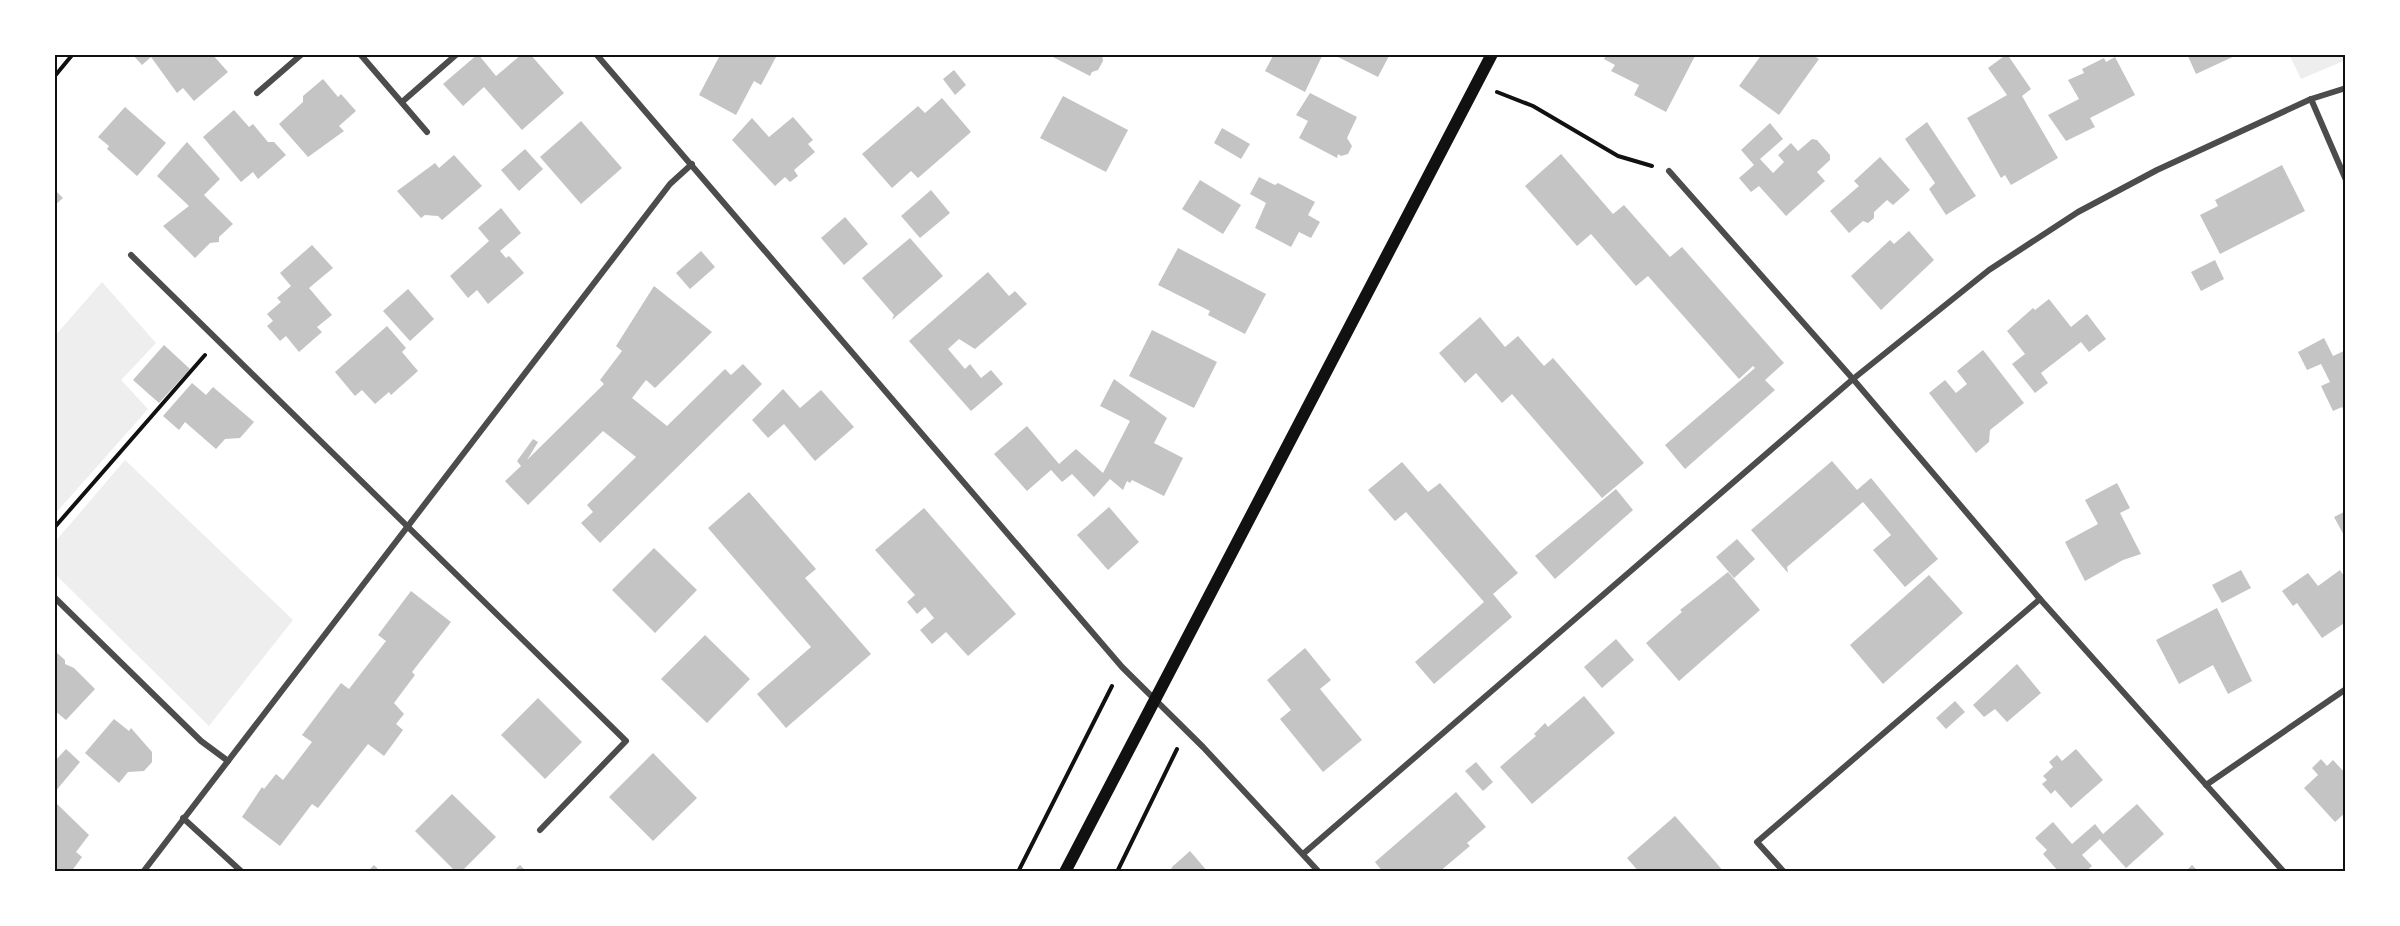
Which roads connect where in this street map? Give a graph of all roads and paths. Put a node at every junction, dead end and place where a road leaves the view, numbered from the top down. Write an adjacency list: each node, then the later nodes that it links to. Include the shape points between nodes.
1 (73, 54): 7 (path)
2 (302, 54): 10 (street)
3 (360, 54): 12 (street)
4 (458, 54): 12 (street)
5 (596, 54): 14 (street)
6 (1492, 54): 8 (main road)
7 (54, 76)
8 (1477, 84): 15 (path, via 1533,106 1618,156); 26 (main road)
9 (2346, 88): 11 (street)
10 (257, 93)
11 (2311, 99): 16 (street); 19 (street, via 2157,170 2078,212 1989,270)
12 (402, 102): 13 (street)
13 (427, 132)
14 (692, 164): 20 (street, via 670,184); 24 (street)
15 (1669, 171): 19 (street)
16 (2346, 180)
17 (131, 255): 18 (street)
18 (219, 340): 20 (street); 21 (path)
19 (1853, 379): 23 (street); 32 (street)
20 (409, 526): 28 (street); 31 (street, via 627,741)
21 (54, 528)
22 (54, 597): 28 (street, via 201,741)
23 (2040, 599): 29 (street); 39 (street, via 1757,842)
24 (1122, 667): 26 (street); 35 (path)
25 (2346, 689): 29 (street)
26 (1154, 699): 27 (street); 36 (main road)
27 (1186, 731): 32 (street); 37 (path)
28 (228, 762): 30 (street)
29 (2206, 785): 40 (street)
30 (183, 818): 33 (street); 34 (street)
31 (540, 830)
32 (1303, 854): 38 (street)
33 (143, 872)
34 (242, 872)
35 (1018, 872)
36 (1065, 872)
37 (1117, 872)
38 (1319, 872)
39 (1784, 872)
40 (2284, 872)

